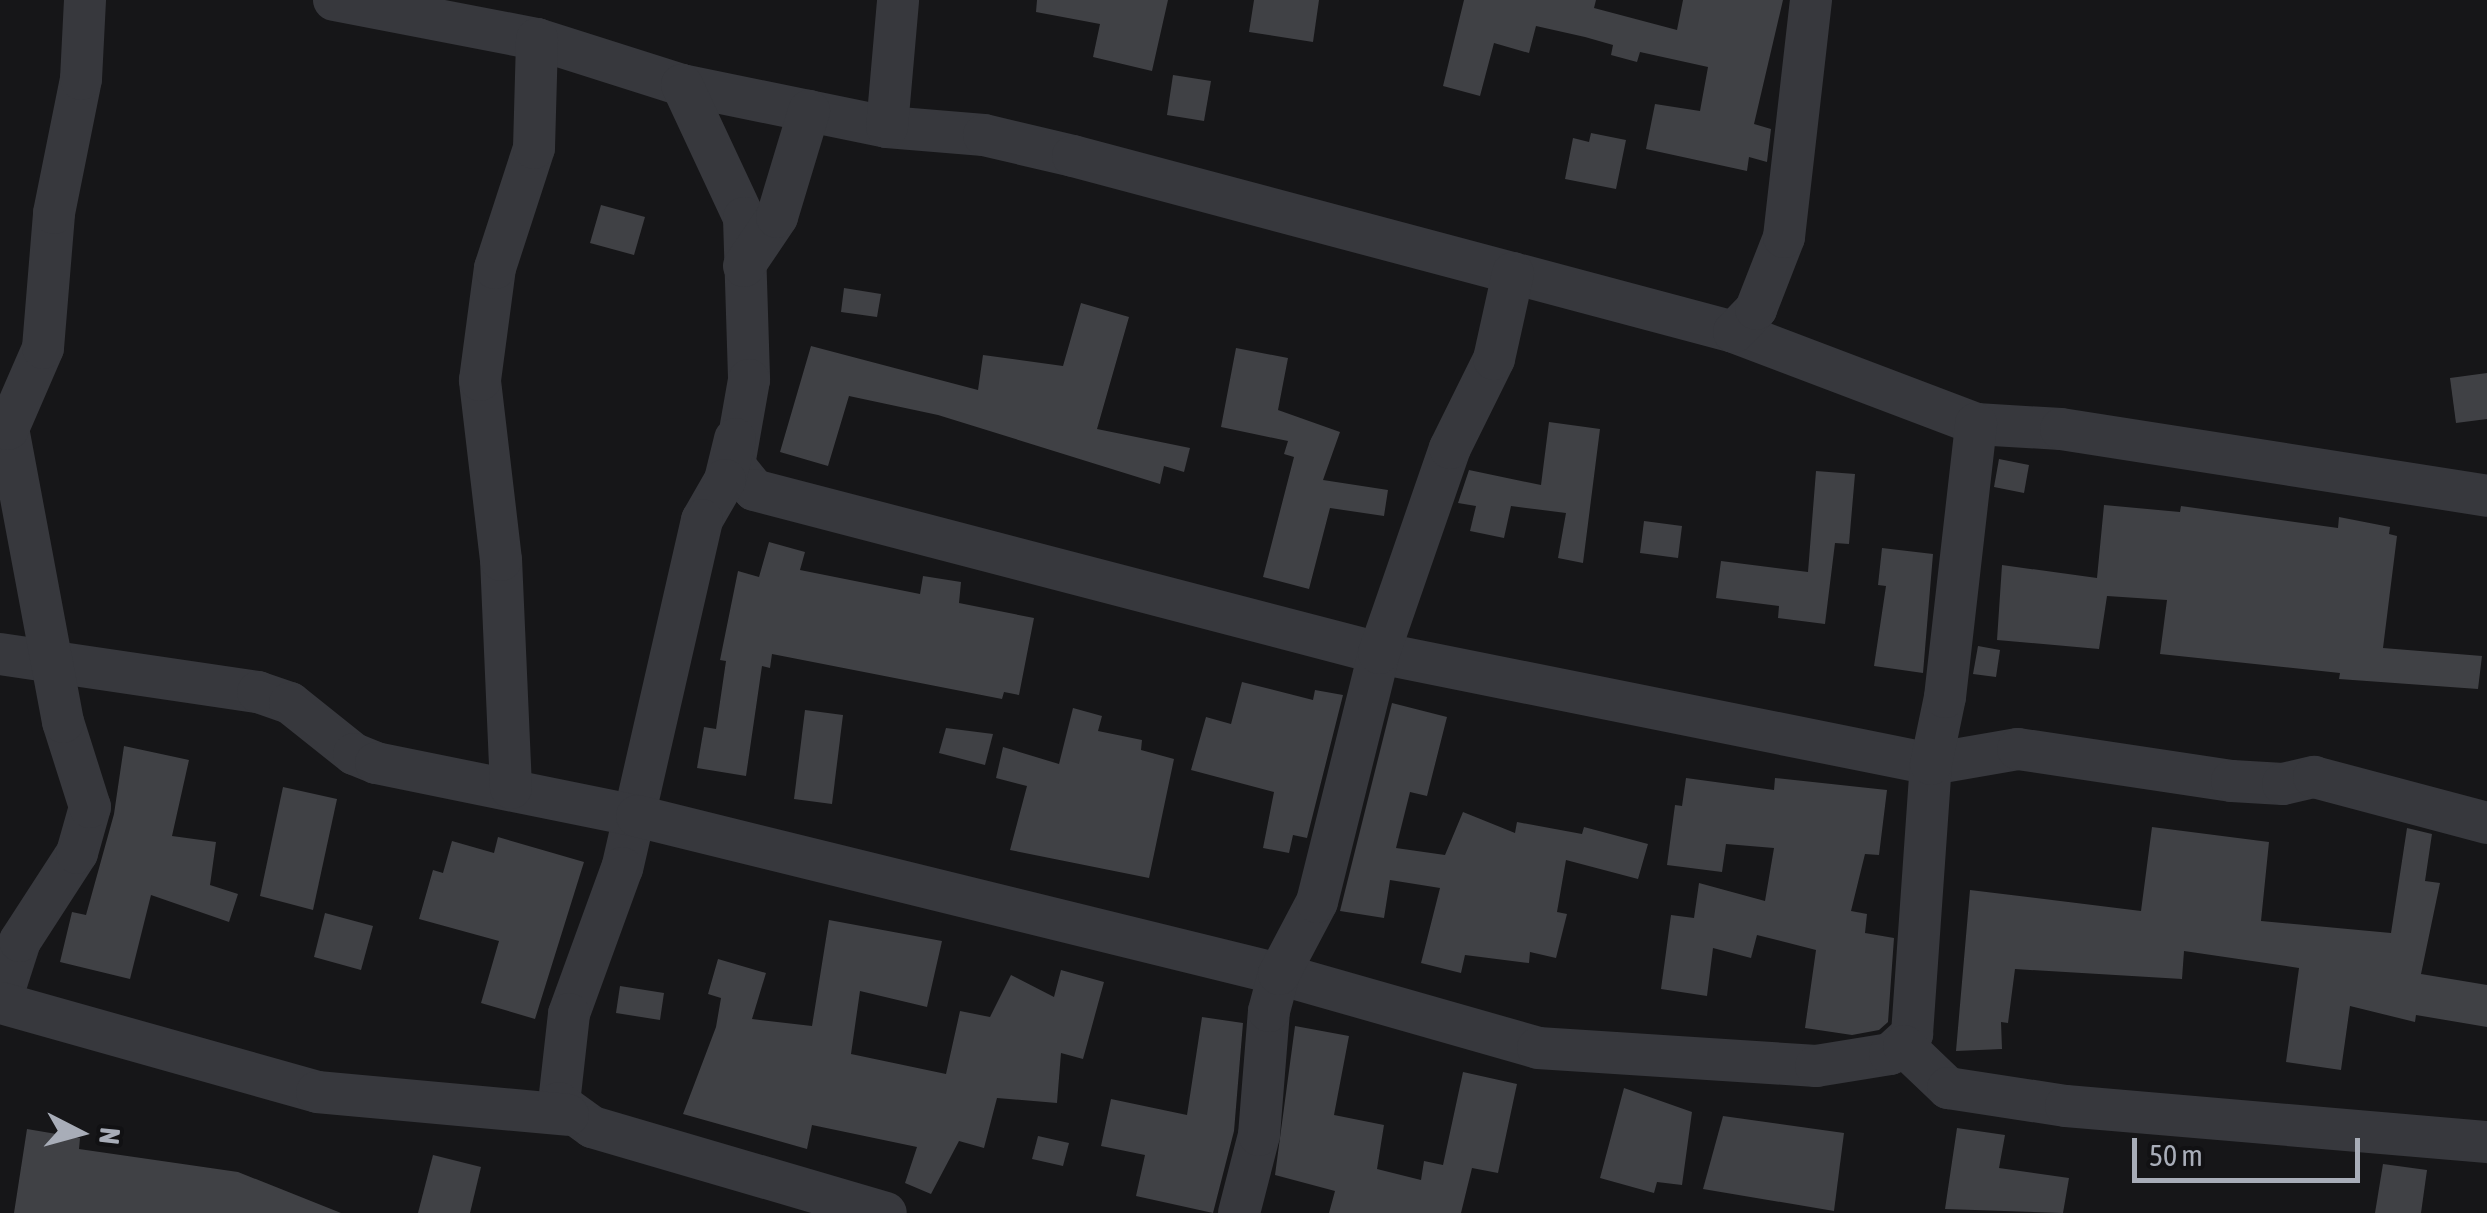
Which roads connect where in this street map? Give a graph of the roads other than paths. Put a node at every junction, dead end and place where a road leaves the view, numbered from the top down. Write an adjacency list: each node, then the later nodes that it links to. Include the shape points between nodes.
1 (85, 0): 17 (street, via 80,79 54,213 43,348 8,429)
2 (334, 0): 5 (street)
3 (898, 0): 8 (street)
4 (1811, 0): 11 (street, via 1784,237 1756,309)
5 (537, 39): 6 (street); 19 (street, via 534,148 495,268 480,380 501,560)
6 (682, 85): 7 (street); 9 (street, via 737,196)
7 (809, 111): 8 (street); 9 (street, via 777,217)
8 (887, 127): 10 (street, via 984,135)
9 (744, 267): 13 (street, via 749,380)
10 (1513, 273): 11 (street); 15 (street, via 1494,358 1438,480)
11 (1734, 332): 12 (street)
12 (1976, 424): 14 (street, via 2062,429); 18 (street, via 1945,697)
13 (736, 438): 15 (street, via 734,465 754,490); 20 (street, via 724,480 702,520)
14 (2487, 496)
15 (1379, 653): 18 (street); 22 (street, via 1316,902)
16 (0, 654): 17 (street)
17 (57, 663): 19 (street, via 258,692 290,704 376,763); 23 (street, via 63,722 90,806 77,853 20,941)
18 (1931, 764): 21 (street, via 2018,749 2232,781 2314,778); 24 (street, via 1918,1004)
19 (512, 788): 20 (street)
20 (637, 816): 22 (street); 25 (street, via 570,1014 557,1081 558,1103)
21 (2487, 823)
22 (1279, 974): 24 (street, via 1538,1048 1816,1066); 28 (street, via 1269,1011 1259,1135)
23 (1, 1003): 25 (street, via 317,1092)
24 (1904, 1046): 26 (street, via 1948,1088 2066,1106)
25 (568, 1115): 27 (street)
26 (2487, 1142)
27 (886, 1213)
28 (1238, 1213)

